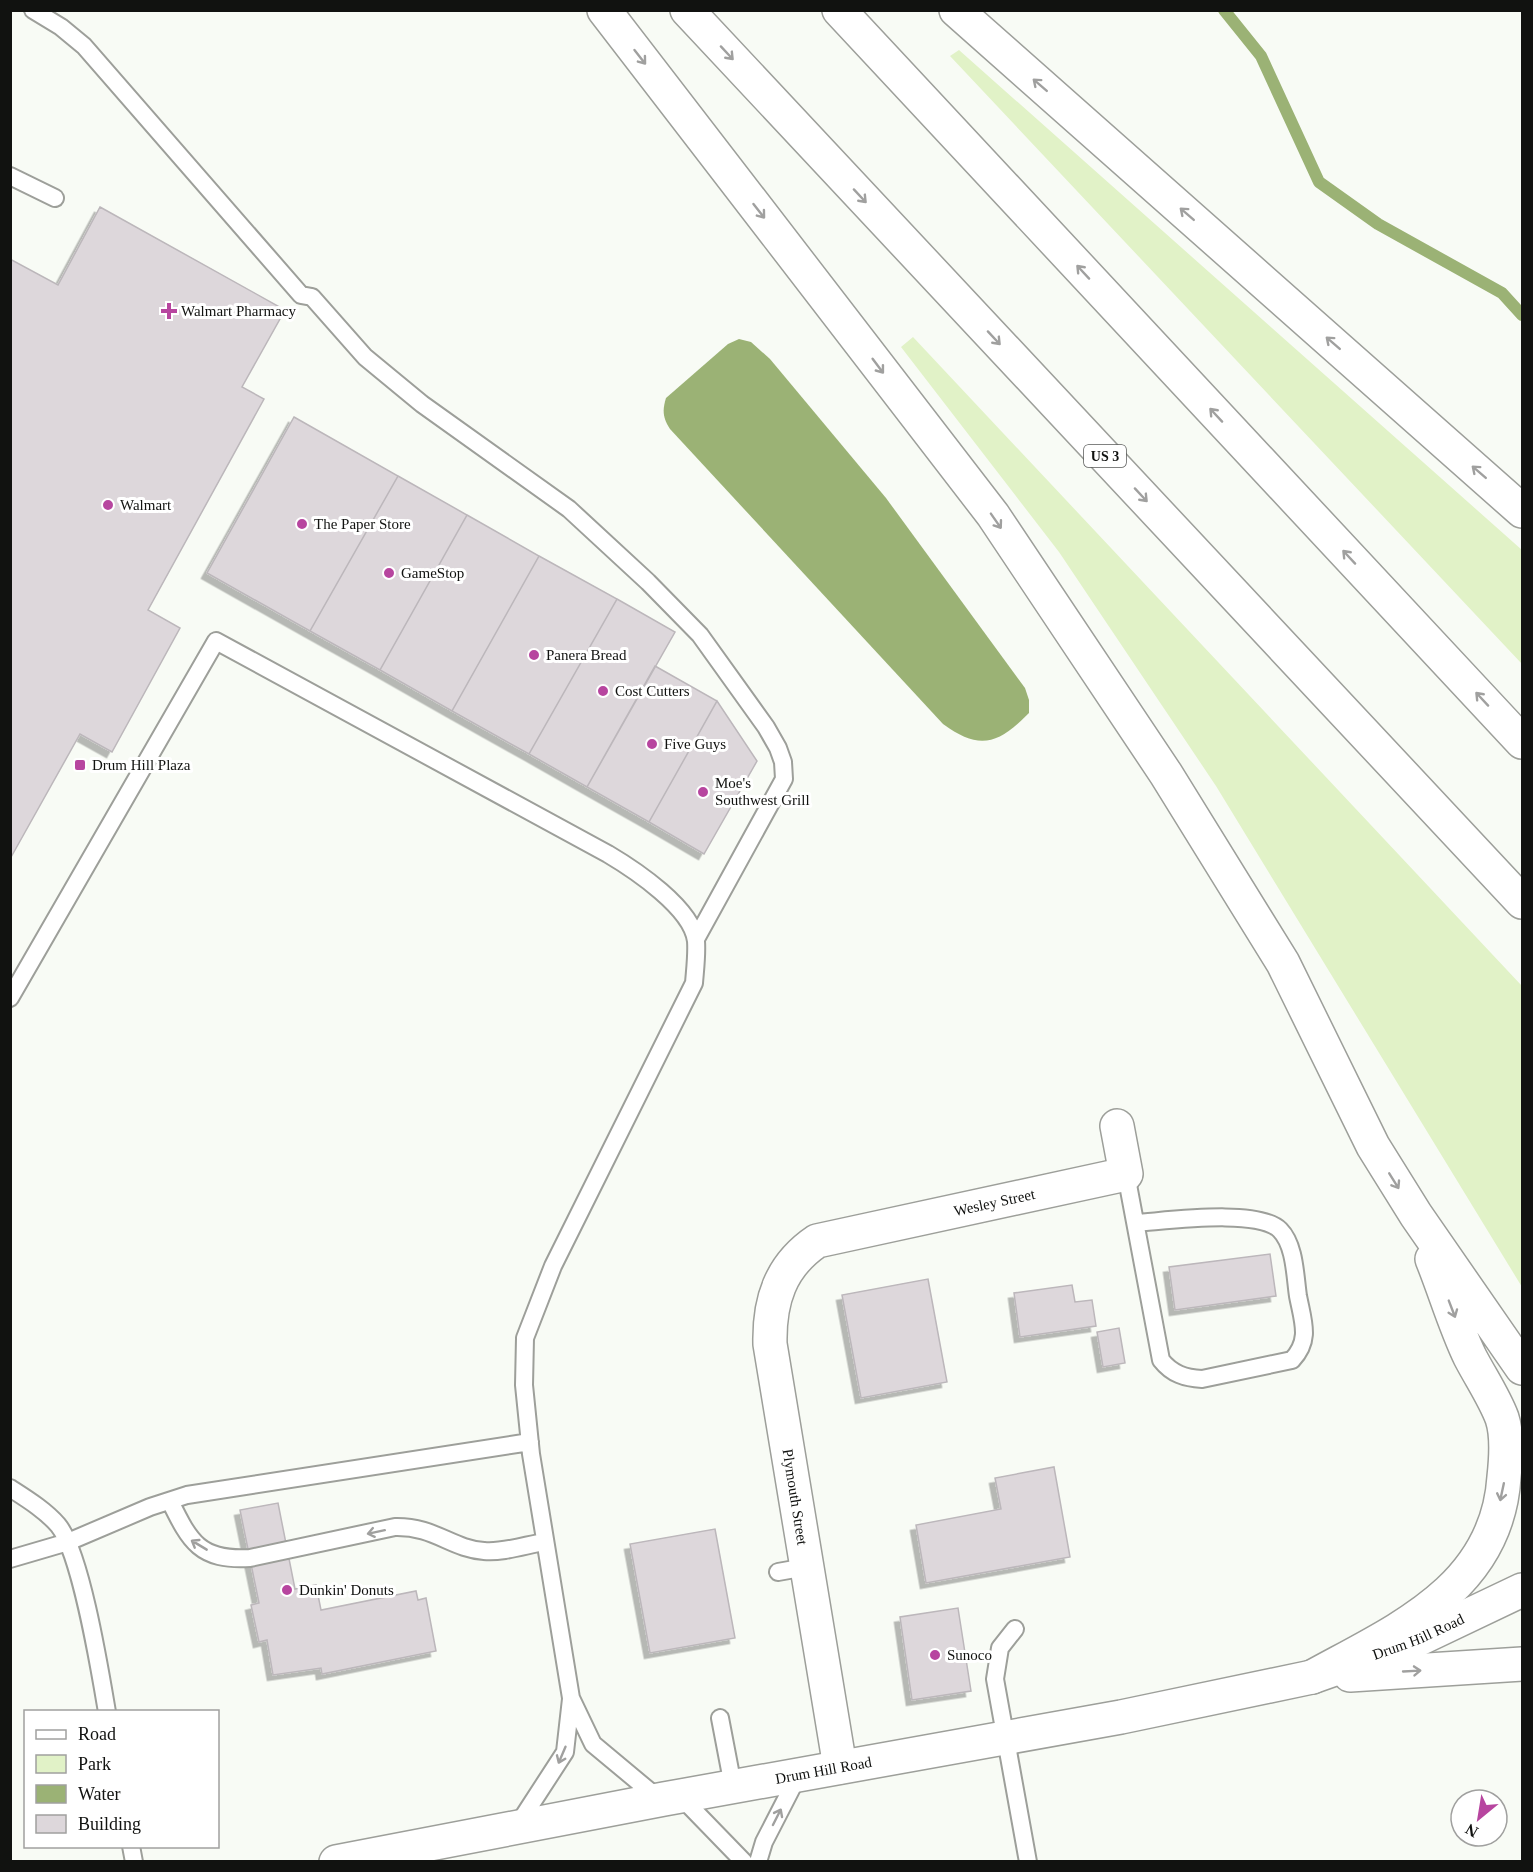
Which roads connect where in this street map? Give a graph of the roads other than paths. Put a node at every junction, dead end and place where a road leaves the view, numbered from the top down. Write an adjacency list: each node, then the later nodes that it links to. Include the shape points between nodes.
1 (33, 10): 11 (lane, via 61,27 106,69 301,295 312,297 365,357 422,404 569,509 700,635 766,728 781,755 784,779)
2 (604, 10): 15 (main road, one-way to 15, via 993,515 1166,774 1283,963 1373,1146)
3 (687, 10): 10 (main road, US 3, one-way to 10)
4 (839, 10): 9 (main road, one-way to 4)
5 (956, 10): 8 (main road, one-way to 5)
6 (10, 176): 7 (lane)
7 (55, 198)
8 (1522, 511)
9 (1522, 742)
10 (1522, 902)
11 (696, 939): 12 (lane, via 678,908 645,877 608,854 216,641); 19 (lane, via 694,984 553,1266 525,1338 524,1385)
12 (10, 998)
13 (1117, 1126): 14 (main road)
14 (1126, 1174): 16 (lane); 17 (main road, Wesley Street)
15 (1416, 1215): 18 (main road); 28 (main road, one-way to 28, via 1470,1356 1503,1420 1504,1487 1484,1546 1445,1598 1420,1617)
16 (1136, 1223): 16 (lane, via 1161,1360 1167,1368 1188,1378 1202,1379 1292,1360 1301,1350 1305,1332 1290,1246 1280,1230 1249,1218)
17 (817, 1241): 33 (main road, Plymouth Street, via 800,1254 778,1284 769,1328 792,1570)
18 (1522, 1368)
19 (530, 1442): 21 (lane, via 187,1495); 23 (lane)
20 (10, 1488): 22 (lane, via 58,1525)
21 (170, 1501): 22 (lane); 23 (lane, one-way to 21, via 484,1551 433,1532 395,1527 229,1559 189,1539)
22 (68, 1542): 24 (lane); 30 (lane)
23 (544, 1542): 29 (lane)
24 (10, 1559)
25 (1522, 1590): 28 (main road, Drum Hill Road, via 1419,1639)
26 (1015, 1629): 32 (lane, via 1000,1648 996,1662 995,1679)
27 (1522, 1664): 28 (main road, Drum Hill Road, one-way to 27)
28 (1312, 1677): 32 (main road, Drum Hill Road)
29 (571, 1698): 36 (lane, via 593,1744); 37 (lane, one-way to 37, via 565,1752)
30 (107, 1710)
31 (720, 1718): 35 (lane)
32 (1007, 1737): 33 (main road, Drum Hill Road); 41 (lane)
33 (840, 1767): 34 (main road, Drum Hill Road)
34 (799, 1774): 35 (main road, Drum Hill Road); 40 (lane, one-way to 34, via 764,1842)
35 (733, 1786): 36 (main road, Drum Hill Road)
36 (670, 1798): 37 (main road, Drum Hill Road); 39 (lane)
37 (517, 1827): 38 (main road, Drum Hill Road)
38 (351, 1860)
39 (744, 1862)
40 (758, 1862)
41 (1028, 1862)

